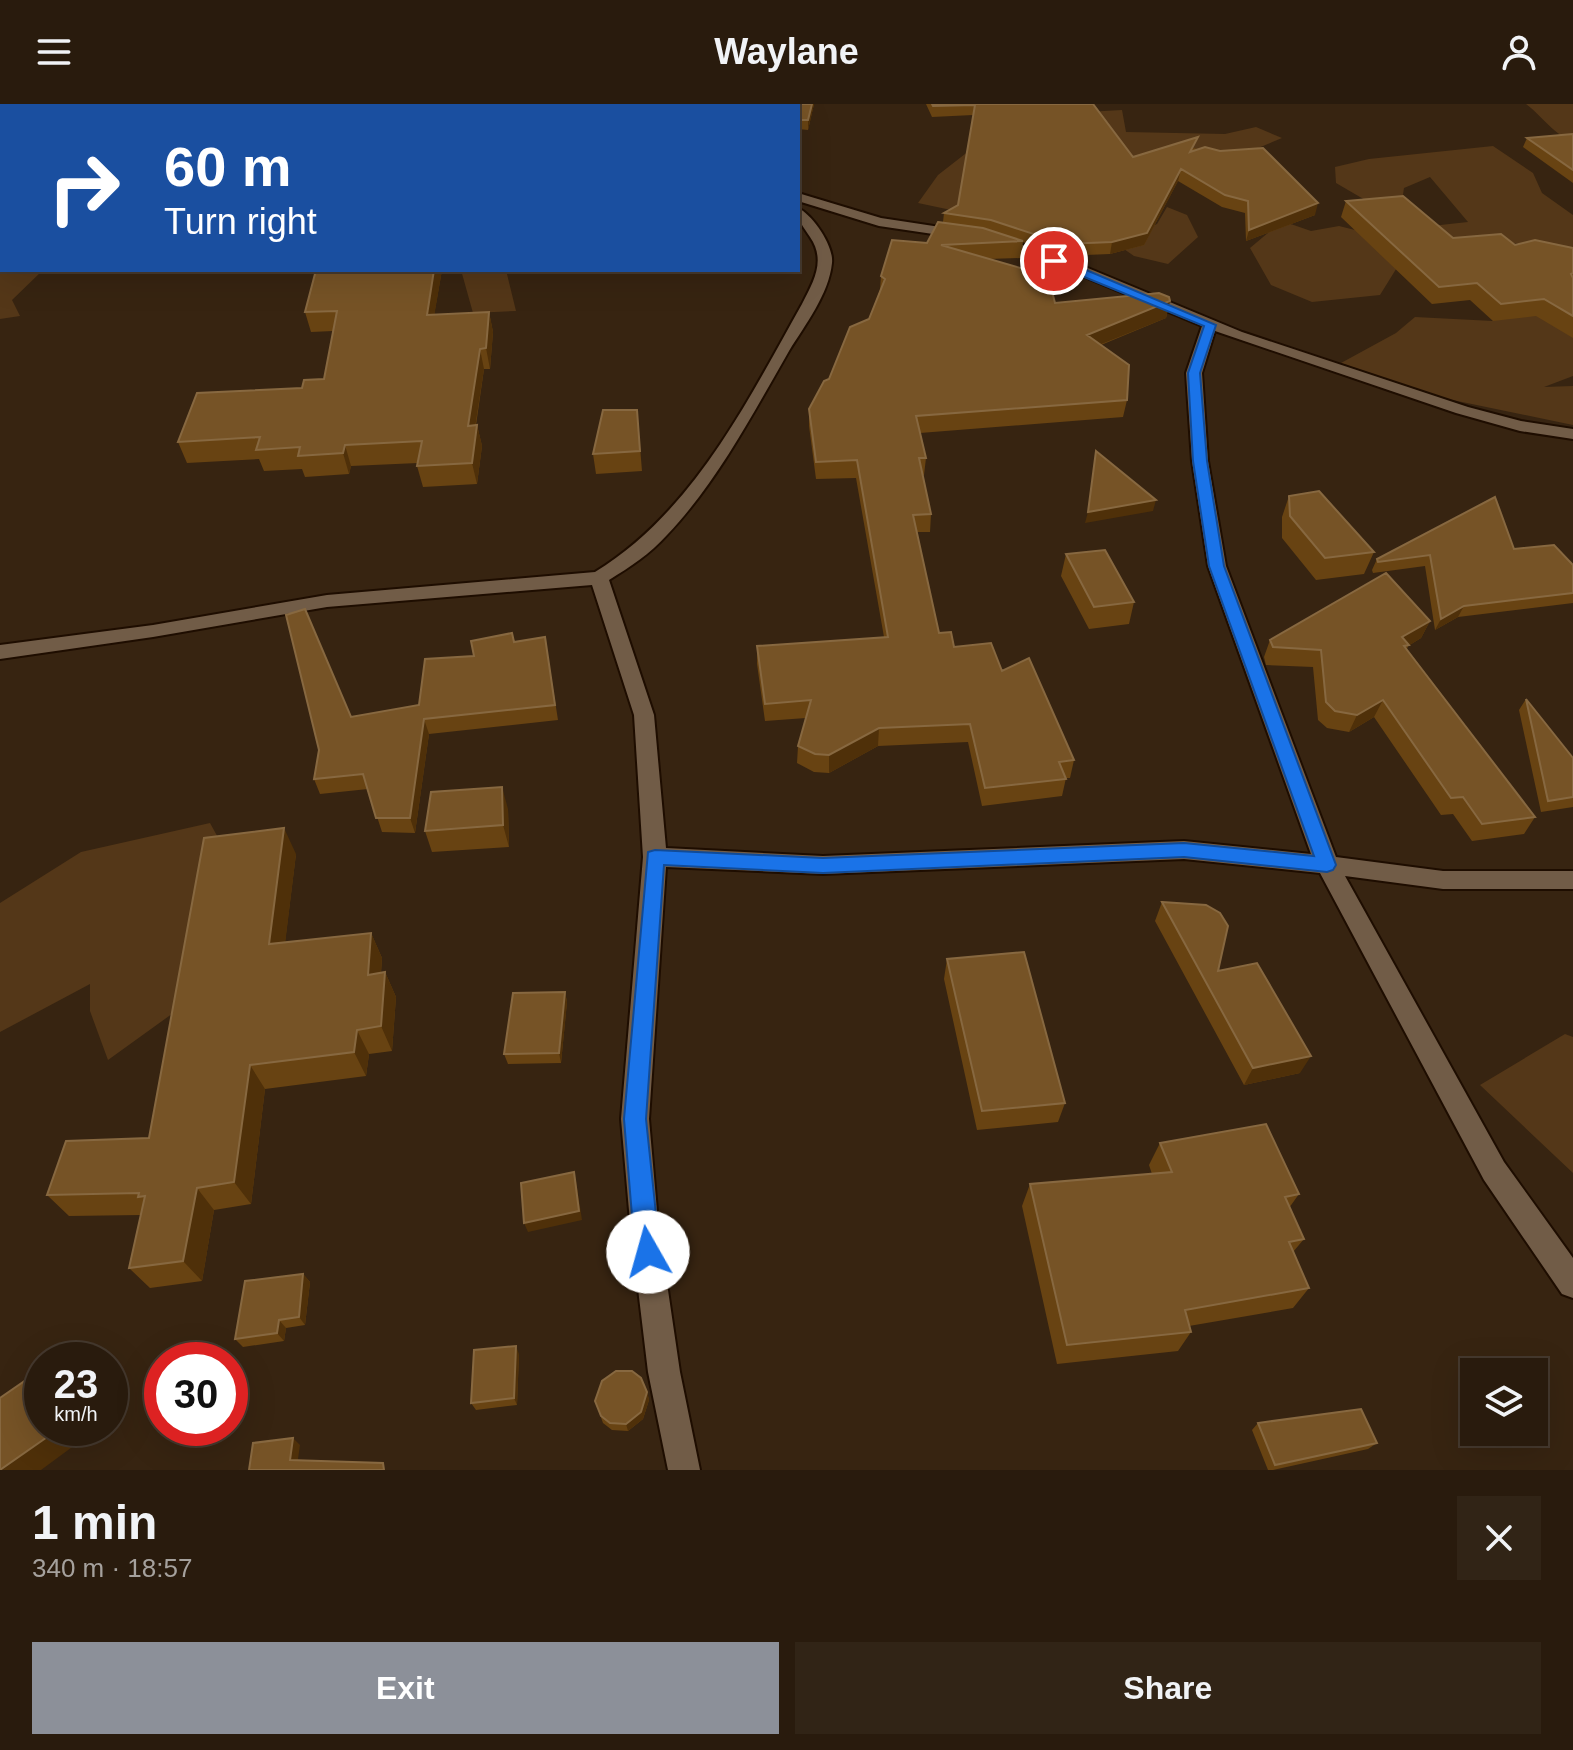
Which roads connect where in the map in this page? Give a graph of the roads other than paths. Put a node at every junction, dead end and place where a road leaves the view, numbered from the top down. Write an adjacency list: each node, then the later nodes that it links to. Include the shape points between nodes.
1 (800, 198): 3 (street, via 894,225 978,236 1078,269)
2 (800, 215): 5 (street, via 826,253 827,263 803,318 740,426 681,509 628,563)
3 (1210, 325): 4 (street, via 1462,410); 8 (street, via 1194,373 1200,461 1217,566)
4 (1573, 434)
5 (599, 578): 6 (street, via 327,601); 7 (street, via 644,715)
6 (0, 652)
7 (655, 857): 8 (street, via 823,865 1184,850); 11 (street, via 635,1119 664,1372)
8 (1327, 865): 9 (street, via 1443,880); 10 (street, via 1494,1171)
9 (1573, 880)
10 (1573, 1283)
11 (684, 1470)

